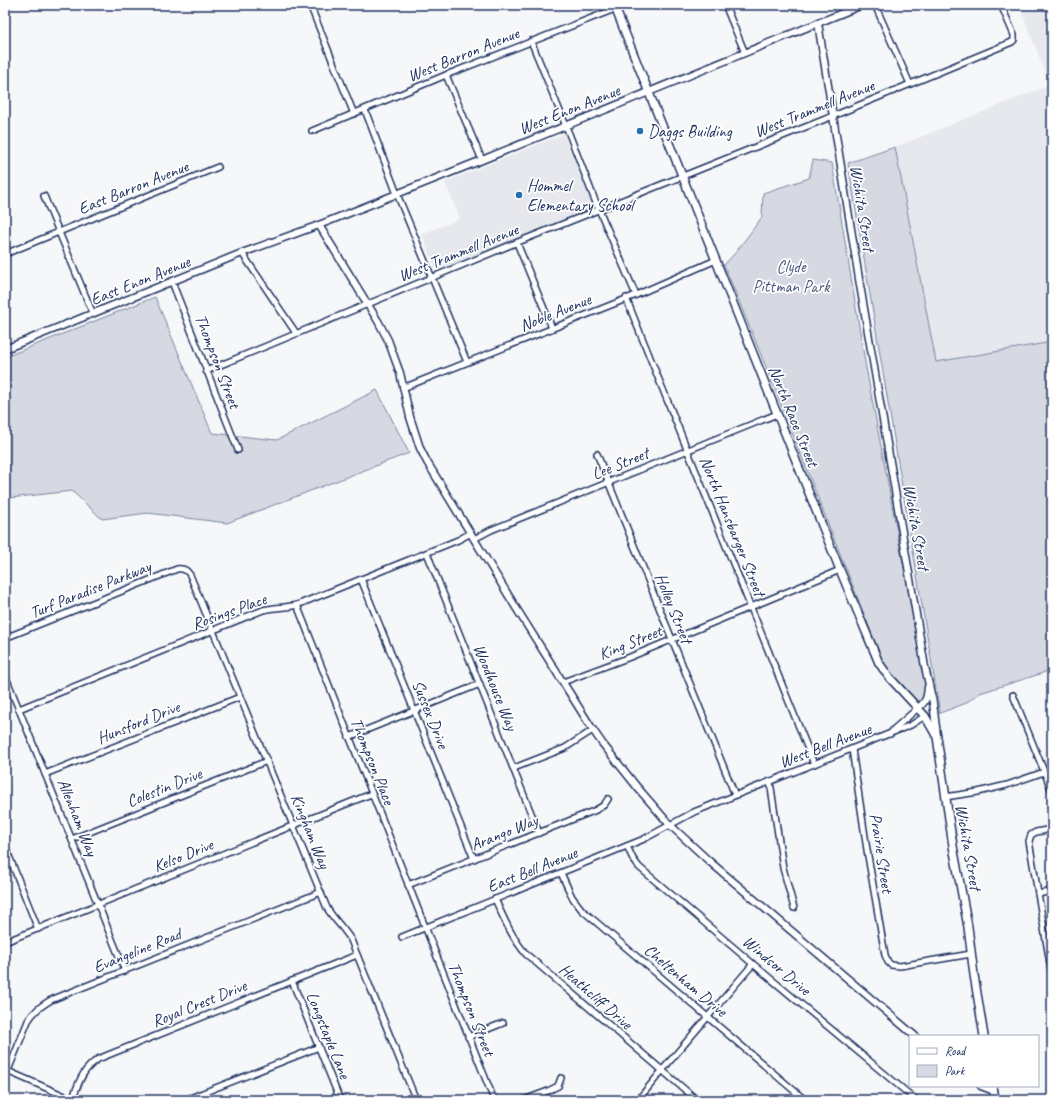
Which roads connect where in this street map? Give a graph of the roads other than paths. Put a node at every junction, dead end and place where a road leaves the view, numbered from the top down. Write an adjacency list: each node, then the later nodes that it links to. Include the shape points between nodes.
1 (310, 5): 15 (street)
2 (625, 5): 7 (street, West Barron Avenue)
3 (725, 5): 10 (street)
4 (862, 5): 8 (street, West Enon Avenue)
5 (875, 5): 12 (street)
6 (1001, 5): 12 (street, West Trammell Avenue, via 1014,40)
7 (615, 7): 9 (street, West Barron Avenue); 13 (main road, North Race Street)
8 (818, 23): 10 (street, West Enon Avenue); 16 (street, Wichita Street)
9 (532, 41): 11 (street, West Barron Avenue); 17 (street)
10 (745, 53): 13 (street, West Enon Avenue)
11 (446, 75): 14 (street, West Barron Avenue); 19 (street)
12 (910, 84): 16 (street, West Trammell Avenue)
13 (649, 92): 17 (street, West Enon Avenue); 21 (main road, North Race Street)
14 (364, 110): 15 (street, West Barron Avenue); 22 (street)
15 (354, 114): 18 (street, West Barron Avenue)
16 (833, 116): 21 (street, West Trammell Avenue); 60 (street, Wichita Street)
17 (566, 126): 19 (street, West Enon Avenue); 24 (street)
18 (312, 131)
19 (482, 160): 22 (street, West Enon Avenue)
20 (218, 167): 26 (street, East Barron Avenue)
21 (682, 177): 24 (street, West Trammell Avenue); 31 (main road, North Race Street)
22 (398, 194): 25 (street, West Enon Avenue); 32 (street)
23 (44, 196): 26 (street)
24 (599, 210): 28 (street, West Trammell Avenue); 34 (street)
25 (319, 225): 27 (street, West Enon Avenue); 36 (street)
26 (60, 232): 30 (street, East Barron Avenue); 37 (street)
27 (286, 237): 29 (street, East Enon Avenue)
28 (517, 243): 32 (street, West Trammell Avenue); 38 (street)
29 (242, 253): 33 (street, East Enon Avenue); 39 (street)
30 (5, 254)
31 (716, 260): 34 (street, Noble Avenue); 44 (main road, North Race Street)
32 (432, 278): 36 (street, West Trammell Avenue); 41 (street)
33 (172, 282): 37 (street, East Enon Avenue); 42 (street, Thompson Street)
34 (636, 294): 35 (street, Noble Avenue)
35 (626, 298): 38 (street, Noble Avenue); 46 (street, North Hansbarger Street)
36 (368, 305): 39 (street, West Trammell Avenue); 43 (street, via 388,340)
37 (93, 314): 40 (street, East Enon Avenue)
38 (552, 328): 41 (street, Noble Avenue)
39 (296, 333): 42 (street, West Trammell Avenue)
40 (5, 350)
41 (467, 362): 43 (street, Noble Avenue)
42 (206, 371): 45 (street, Thompson Street)
43 (403, 388): 49 (street, via 420,448)
44 (777, 414): 46 (street, Lee Street); 52 (main road, North Race Street)
45 (238, 450)
46 (688, 450): 48 (street, Lee Street); 55 (street, North Hansbarger Street)
47 (597, 454): 48 (street, Holley Street)
48 (609, 482): 49 (street, Lee Street); 58 (street, Holley Street)
49 (472, 536): 50 (street, Rosings Place); 61 (street)
50 (427, 553): 53 (street, Rosings Place); 62 (street, Woodhouse Way)
51 (185, 569): 56 (street, Kingham Way, via 190,575); 57 (street, Turf Paradise Parkway, via 177,569)
52 (840, 570): 55 (street, King Street); 66 (main road, North Race Street, via 879,663)
53 (361, 579): 54 (street, Rosings Place); 68 (street, Sussex Drive)
54 (296, 604): 56 (street, Rosings Place, via 263,610); 72 (street, Thompson Place)
55 (751, 607): 58 (street, King Street); 76 (street, North Hansbarger Street)
56 (213, 630): 64 (street, Kingham Way); 67 (street, Rosings Place)
57 (5, 638)
58 (672, 640): 61 (street, King Street); 83 (street, Holley Street)
59 (5, 675): 67 (street, Allenham Way)
60 (928, 681): 65 (street, Wichita Street); 66 (street, via 927,695 924,703)
61 (563, 682): 70 (street)
62 (480, 684): 68 (street); 77 (street, Woodhouse Way)
63 (1014, 694): 78 (street)
64 (240, 696): 75 (street, Kingham Way); 79 (street, Hunsford Drive)
65 (933, 703): 69 (street); 73 (street, Wichita Street)
66 (918, 708): 69 (main road, North Race Street); 71 (street, West Bell Avenue)
67 (19, 709): 79 (street, Allenham Way)
68 (414, 711): 72 (street); 93 (street, Sussex Drive)
69 (924, 716): 71 (street, West Bell Avenue, via 912,725); 73 (main road, North Race Street)
70 (593, 730): 77 (street, via 560,750); 87 (street)
71 (889, 735): 74 (street, West Bell Avenue)
72 (349, 737): 82 (street, Thompson Place)
73 (937, 737): 84 (main road, Wichita Street)
74 (852, 748): 76 (street, West Bell Avenue); 106 (street, Prairie Street, via 867,850 888,962 900,966)
75 (267, 761): 86 (street, Kingham Way); 90 (street, Colestin Drive)
76 (814, 764): 80 (street, West Bell Avenue)
77 (514, 768): 89 (street, Woodhouse Way)
78 (1044, 772): 81 (street); 84 (street, via 1007,785)
79 (46, 774): 90 (street, Allenham Way)
80 (770, 781): 83 (street, West Bell Avenue); 101 (street, via 783,868)
81 (1052, 791)
82 (371, 794): 86 (street, Kelso Drive); 95 (street, Thompson Place)
83 (735, 795): 87 (street, East Bell Avenue)
84 (945, 797): 106 (main road, Wichita Street)
85 (608, 799): 89 (street, Arango Way, via 596,810)
86 (293, 825): 97 (street, Kingham Way); 100 (street, Kelso Drive)
87 (670, 825): 92 (street, East Bell Avenue); 115 (street)
88 (1052, 829): 98 (street, via 1030,836)
89 (540, 833): 93 (street, Arango Way)
90 (72, 839): 100 (street, Allenham Way)
91 (5, 846): 103 (street)
92 (627, 846): 94 (street, East Bell Avenue); 109 (street, Windsor Drive, via 639,867)
93 (474, 859): 95 (street, Arango Way)
94 (561, 873): 99 (street, East Bell Avenue); 113 (street, Cheltenham Drive, via 582,910)
95 (408, 886): 102 (street, Thompson Place)
96 (1052, 891): 98 (street)
97 (320, 892): 108 (street, Kingham Way, via 331,915 348,934); 110 (street, Evangeline Road)
98 (1038, 894): 107 (street)
99 (495, 899): 102 (street, East Bell Avenue); 120 (street, Heathcliff Drive, via 519,946 526,954)
100 (98, 904): 103 (street, Kelso Drive); 110 (street, Allenham Way)
101 (794, 908)
102 (425, 928): 104 (street, East Bell Avenue); 117 (street, Thompson Street)
103 (38, 929): 105 (street, Kelso Drive)
104 (402, 937)
105 (5, 942)
106 (971, 954): 116 (main road, Wichita Street)
107 (1050, 954): 111 (street)
108 (357, 955): 112 (street, Royal Crest Drive); 127 (street, Kingham Way)
109 (753, 964): 113 (street); 133 (street, Windsor Drive)
110 (125, 971): 119 (street, Evangeline Road, via 51,1000 36,1009)
111 (1052, 975)
112 (292, 981): 118 (street, Longstaple Lane); 124 (street, Royal Crest Drive, via 98,1059 83,1073)
113 (708, 1018): 120 (street); 132 (street, Cheltenham Drive)
114 (503, 1023): 117 (street)
115 (915, 1035)
116 (984, 1035)
117 (468, 1036): 128 (street, Thompson Street)
118 (319, 1047): 125 (street); 126 (street, Longstaple Lane)
119 (6, 1070): 121 (street, Evangeline Road); 124 (street)
120 (662, 1071): 130 (street); 131 (street, Heathcliff Drive)
121 (5, 1078)
122 (561, 1078): 129 (street, via 558,1086)
123 (993, 1089): 134 (main road)
124 (73, 1100)
125 (185, 1100)
126 (340, 1100)
127 (416, 1100)
128 (494, 1100)
129 (524, 1100)
130 (638, 1100)
131 (697, 1100)
132 (805, 1100)
133 (916, 1100)
134 (995, 1100)

